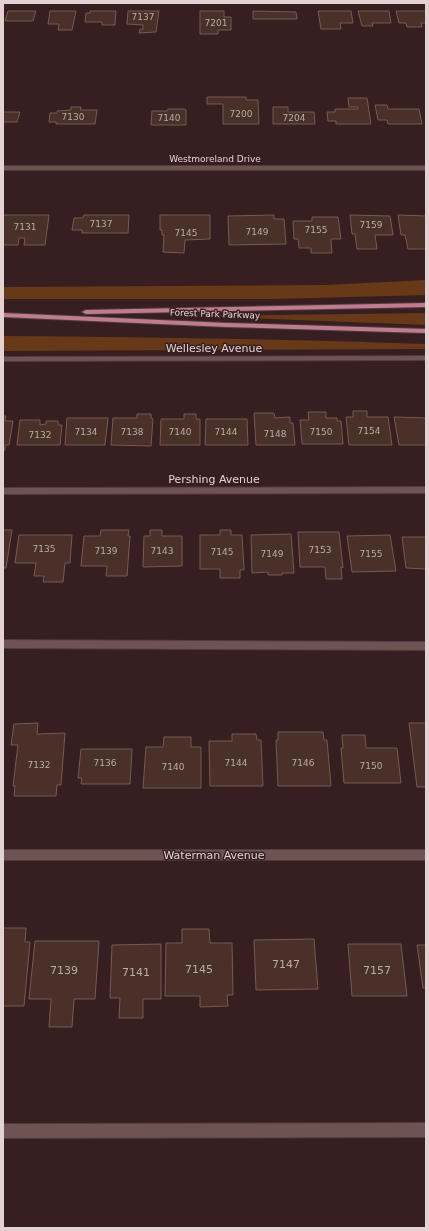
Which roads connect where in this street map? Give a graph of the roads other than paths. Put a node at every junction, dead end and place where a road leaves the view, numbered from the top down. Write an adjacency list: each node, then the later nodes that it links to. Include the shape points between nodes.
1 (3, 168): 2 (street, Westmoreland Drive)
2 (426, 168)
3 (426, 305): 4 (main road, Forest Park Parkway)
4 (3, 315): 5 (main road, Forest Park Parkway)
5 (426, 331)
6 (426, 358): 7 (street, Wellesley Avenue)
7 (3, 359)
8 (426, 490): 9 (street, Pershing Avenue)
9 (3, 491)
10 (3, 644): 11 (street)
11 (426, 646)
12 (3, 855): 13 (street, Waterman Avenue)
13 (426, 855)
14 (426, 1130): 15 (street)
15 (3, 1131)

